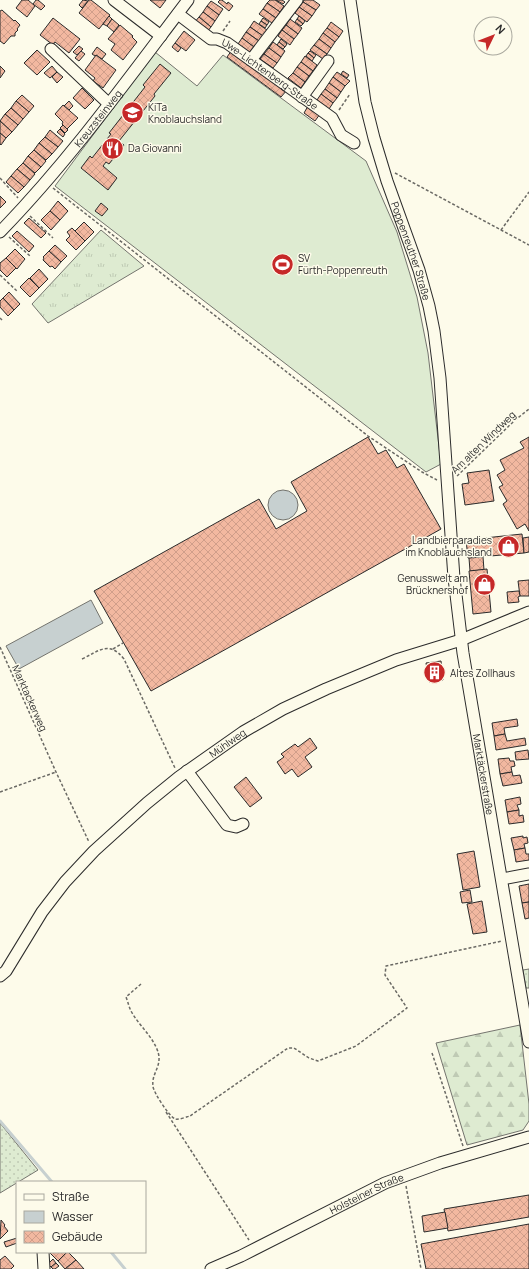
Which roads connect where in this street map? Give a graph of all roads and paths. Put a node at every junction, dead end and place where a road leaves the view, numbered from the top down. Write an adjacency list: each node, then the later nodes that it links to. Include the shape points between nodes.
1 (114, 0): 6 (street)
2 (188, 0): 5 (street, Kreuzsteinweg)
3 (297, 0): 8 (street)
4 (350, 0): 15 (street, Poppenreuther Straße, via 366,102)
5 (178, 14): 6 (street, Kreuzsteinweg); 8 (street, Uwe-Lichtenberg-Straße, via 211,39 227,43)
6 (161, 36): 12 (street, Kreuzsteinweg)
7 (51, 49): 12 (street)
8 (251, 60): 11 (street, Uwe-Lichtenberg-Straße)
9 (328, 61): 11 (street)
10 (350, 94): 13 (path)
11 (302, 97): 13 (street, Uwe-Lichtenberg-Straße)
12 (109, 104): 17 (street, Kreuzsteinweg)
13 (332, 118): 14 (street, Uwe-Lichtenberg-Straße, via 342,135)
14 (354, 143)
15 (383, 170): 20 (path, via 398,174); 28 (street, Poppenreuther Straße, via 415,259 432,318 439,370)
16 (0, 178): 19 (path)
17 (45, 182): 19 (street, Kreuzsteinweg); 28 (path, via 368,436)
18 (529, 192): 20 (path)
19 (24, 207): 21 (street, Kreuzsteinweg); 22 (path)
20 (501, 230): 23 (path)
21 (1, 231): 24 (path)
22 (53, 238)
23 (529, 245)
24 (30, 256)
25 (0, 275): 26 (path)
26 (18, 292)
27 (529, 409): 28 (path, Am alten Windweg)
28 (447, 486): 29 (street, Poppenreuther Straße)
29 (449, 505): 31 (street, Marktäckerstraße)
30 (529, 612): 31 (street, Mühlweg)
31 (461, 640): 37 (street, Mühlweg, via 396,660 283,709 243,732); 42 (street, Marktäckerstraße)
32 (123, 643): 34 (path)
33 (0, 647): 36 (path, Marktackerweg)
34 (112, 649): 35 (path, via 105,648); 37 (path, via 124,659)
35 (82, 659)
36 (56, 772): 38 (path); 40 (path, Marktackerweg)
37 (183, 774): 39 (street, via 227,825 236,827); 40 (street, Mühlweg)
38 (0, 792)
39 (243, 824)
40 (94, 851): 44 (street, Mühlweg, via 42,912 6,971)
41 (529, 874): 42 (street)
42 (502, 879): 43 (street, Marktäckerstraße)
43 (512, 940): 46 (street, Marktäckerstraße); 49 (path, via 386,966 385,975 407,1008 356,1046 318,1061 294,1048 288,1048 190,1116 174,1118)
44 (0, 976)
45 (141, 984): 49 (path, via 126,997 130,1010 157,1048 159,1066 152,1086)
46 (526, 998): 47 (street, Marktäckerstraße)
47 (529, 1042)
48 (432, 1053): 51 (path)
49 (164, 1109): 53 (path)
50 (529, 1137): 51 (street, Holsteiner Straße)
51 (466, 1155): 52 (street, Holsteiner Straße)
52 (404, 1175): 53 (street, Holsteiner Straße); 57 (path)
53 (254, 1249): 56 (street, Holsteiner Straße)
54 (43, 1253): 55 (street)
55 (44, 1269)
56 (211, 1269)
57 (421, 1269)

